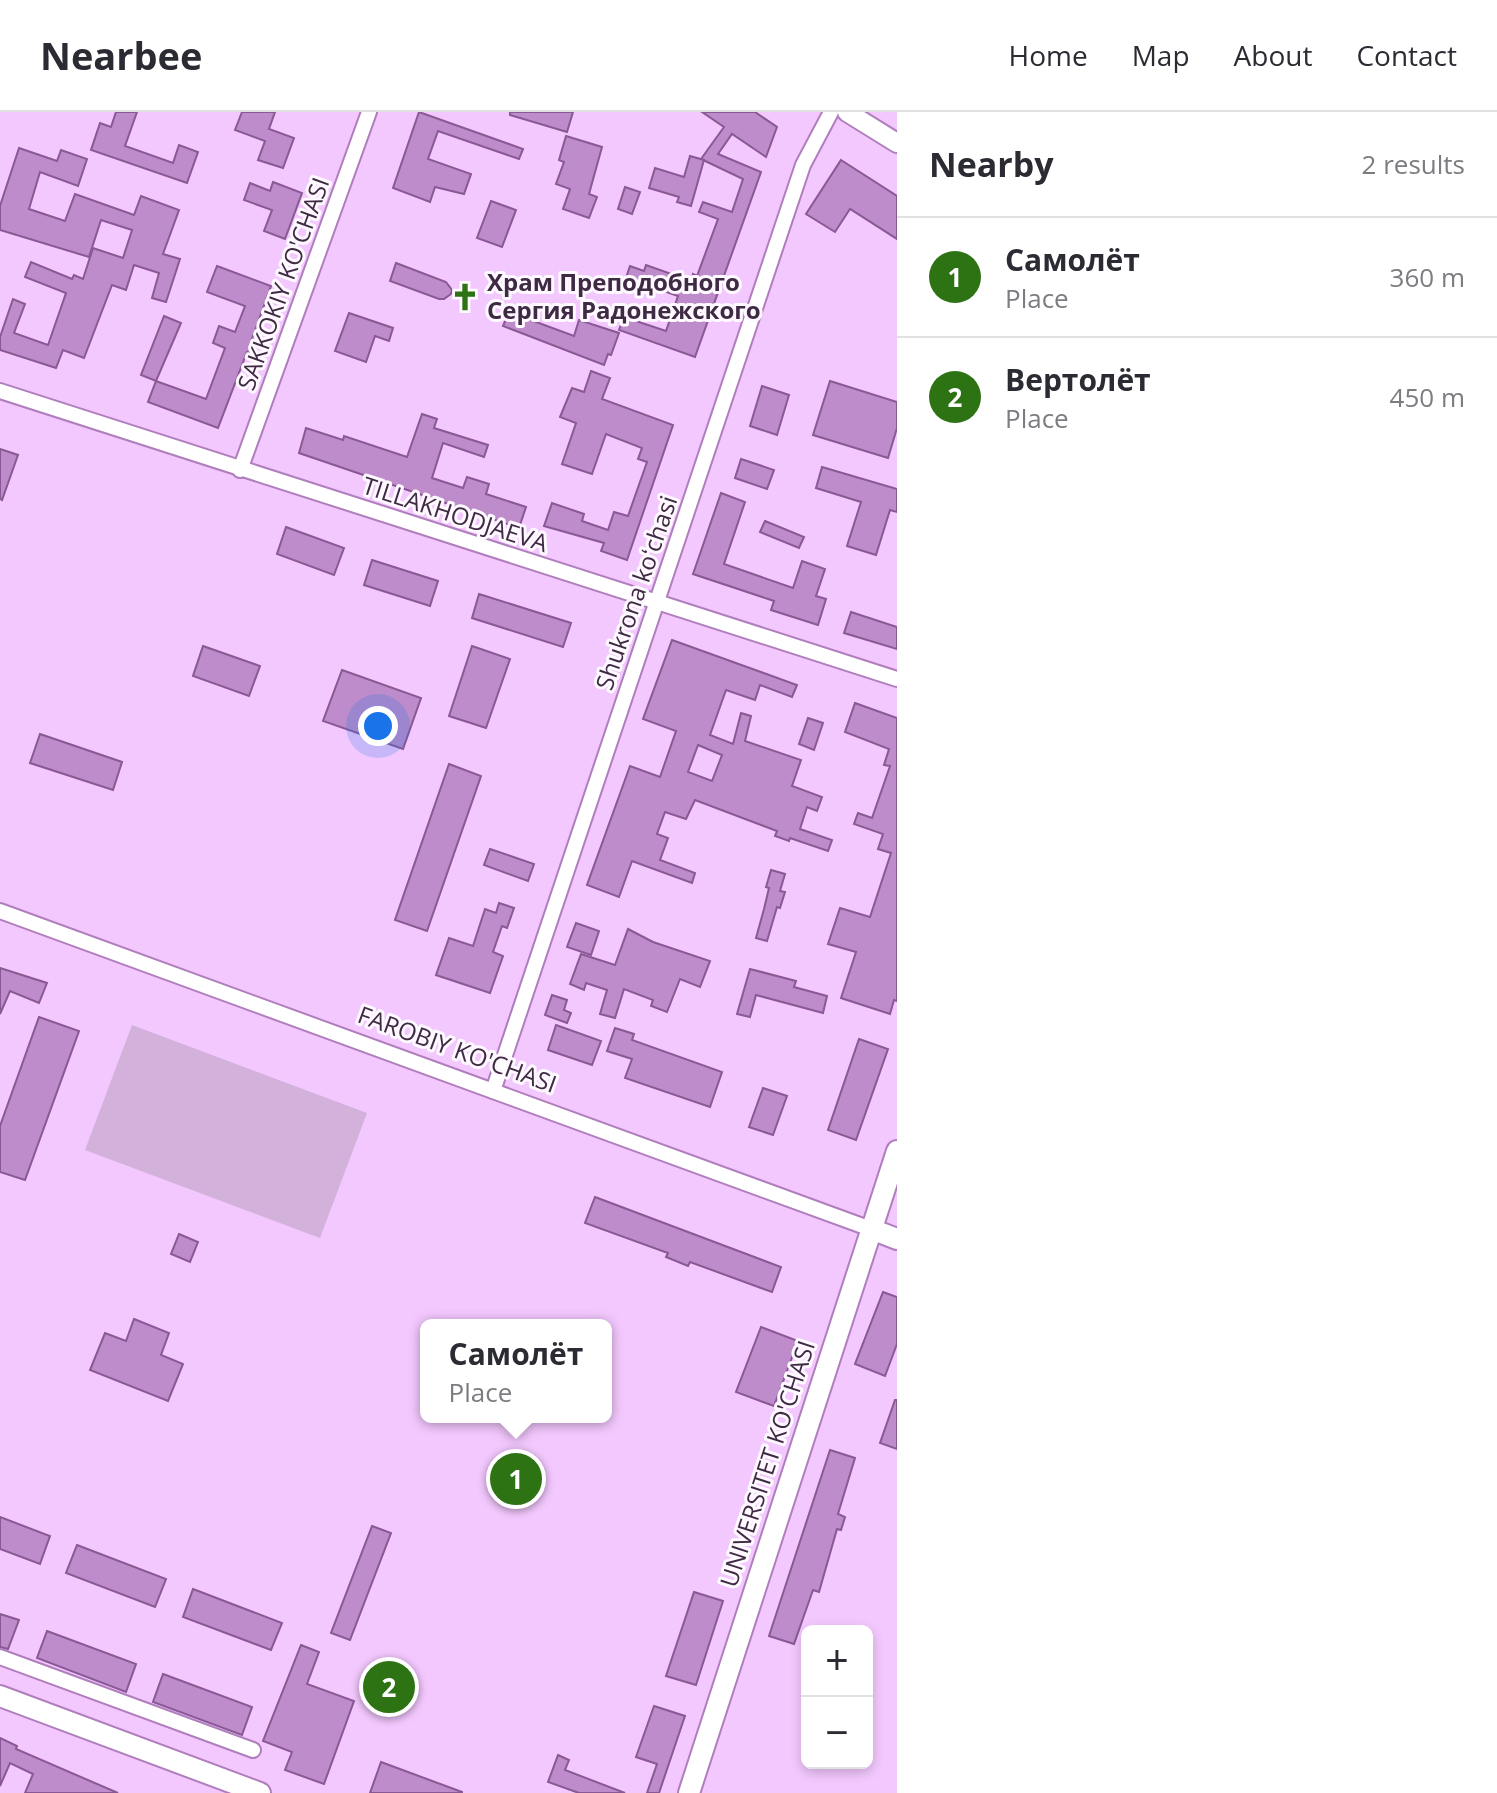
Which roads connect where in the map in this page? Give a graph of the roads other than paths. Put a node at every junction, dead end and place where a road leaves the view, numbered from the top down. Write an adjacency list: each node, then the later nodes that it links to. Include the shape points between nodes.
1 (369, 112): 6 (street, SAKKOKIY KO'CHASI)
2 (831, 112): 7 (street, Shukrona koʻchasi, via 803,165)
3 (847, 112): 4 (street)
4 (897, 143)
5 (0, 391): 6 (street, TILLAKHODJAEVA)
6 (240, 470): 7 (street, TILLAKHODJAEVA)
7 (657, 602): 8 (street, TILLAKHODJAEVA); 10 (street, Shukrona koʻchasi)
8 (897, 679)
9 (0, 911): 10 (street, FAROBIY KO'CHASI)
10 (493, 1091): 12 (street, FAROBIY KO'CHASI)
11 (897, 1151): 12 (main road, UNIVERSITET KO'CHASI)
12 (871, 1229): 13 (main road, FAROBIY KO'CHASI); 18 (main road, UNIVERSITET KO'CHASI)
13 (897, 1239)
14 (0, 1657): 16 (street)
15 (0, 1696): 17 (main road)
16 (253, 1750)
17 (259, 1793)
18 (689, 1793)

